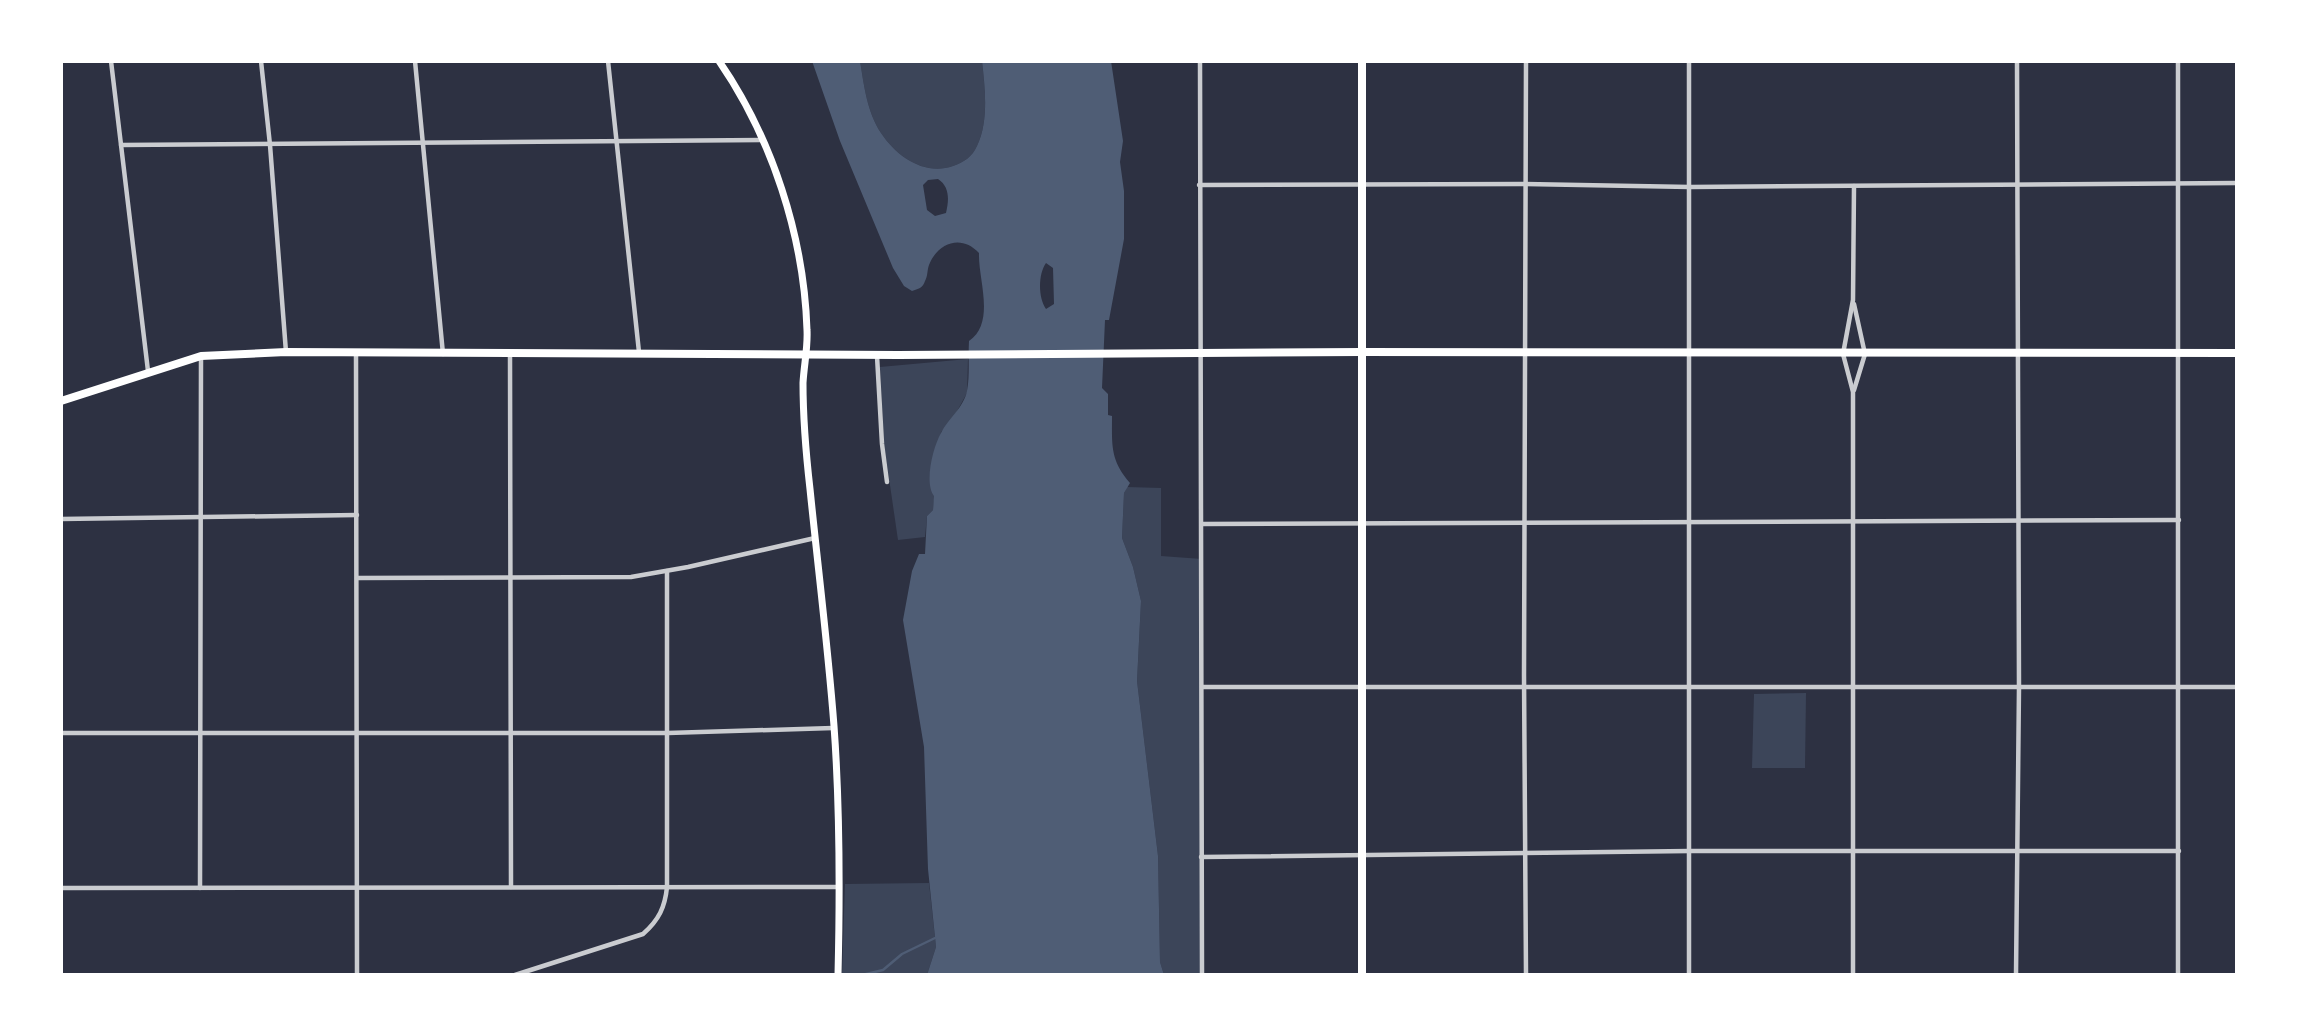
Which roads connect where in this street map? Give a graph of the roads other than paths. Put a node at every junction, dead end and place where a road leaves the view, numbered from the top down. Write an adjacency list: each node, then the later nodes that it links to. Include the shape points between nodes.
1 (111, 61): 15 (street)
2 (261, 61): 16 (street)
3 (415, 61): 14 (street)
4 (608, 61): 13 (street)
5 (719, 61): 12 (main road)
6 (1200, 61): 22 (street)
7 (1362, 61): 19 (main road)
8 (1526, 61): 20 (street)
9 (1689, 61): 24 (street)
10 (2017, 61): 21 (street)
11 (2178, 61): 17 (street)
12 (763, 140): 13 (street); 37 (main road, via 795,243 807,332)
13 (617, 141): 14 (street); 28 (street)
14 (424, 142): 16 (street); 35 (street)
15 (121, 145): 16 (street); 43 (street)
16 (271, 145): 26 (street)
17 (2178, 183): 18 (street); 21 (street); 40 (street)
18 (2237, 183)
19 (1362, 184): 20 (street); 22 (street); 27 (main road)
20 (1525, 184): 24 (street); 30 (street)
21 (2017, 184): 23 (street); 32 (street)
22 (1199, 185): 29 (street)
23 (1854, 186): 24 (street); 25 (street)
24 (1690, 187): 31 (street)
25 (1853, 300): 38 (street); 39 (street)
26 (286, 352): 34 (main road); 42 (main road)
27 (1362, 352): 29 (main road); 30 (main road); 53 (main road)
28 (639, 353): 36 (main road); 37 (main road)
29 (1200, 353): 41 (main road); 56 (street)
30 (1525, 353): 31 (main road); 54 (street)
31 (1691, 353): 38 (main road); 55 (street)
32 (2019, 353): 39 (main road); 40 (main road); 51 (street)
33 (2237, 353): 40 (main road)
34 (356, 354): 35 (main road); 47 (street)
35 (443, 354): 36 (main road)
36 (510, 354): 59 (street)
37 (805, 354): 41 (main road); 57 (main road, via 807,453)
38 (1843, 354): 39 (main road); 44 (street)
39 (1865, 354): 44 (street)
40 (2178, 354): 50 (street)
41 (877, 355): 46 (street)
42 (201, 356): 43 (main road); 48 (street)
43 (148, 372): 45 (main road)
44 (1853, 392): 52 (street)
45 (61, 401)
46 (887, 482)
47 (357, 515): 48 (street); 60 (street)
48 (201, 517): 49 (street); 70 (street)
49 (61, 519)
50 (2179, 520): 51 (street); 63 (street)
51 (2017, 521): 52 (street); 62 (street)
52 (1854, 522): 55 (street); 68 (street)
53 (1362, 523): 54 (street); 56 (street); 65 (main road)
54 (1524, 523): 55 (street); 66 (street)
55 (1689, 523): 67 (street)
56 (1202, 524): 61 (street)
57 (816, 538): 58 (street); 69 (main road)
58 (667, 571): 59 (street, via 631,577); 74 (street)
59 (511, 577): 60 (street); 72 (street)
60 (357, 578): 71 (street)
61 (1202, 687): 65 (street); 81 (street)
62 (2019, 687): 63 (street); 68 (street); 75 (street)
63 (2179, 687): 64 (street); 78 (street)
64 (2237, 687)
65 (1362, 688): 66 (street); 79 (main road)
66 (1524, 688): 67 (street); 80 (street)
67 (1689, 688): 68 (street); 76 (street)
68 (1854, 688): 77 (street)
69 (834, 728): 74 (street); 84 (main road)
70 (201, 732): 71 (street); 73 (street); 86 (street)
71 (356, 732): 72 (street); 87 (street)
72 (511, 732): 74 (street); 82 (street)
73 (61, 733)
74 (668, 733): 83 (street)
75 (2017, 850): 77 (street); 78 (street); 96 (street)
76 (1690, 851): 77 (street); 80 (street); 94 (street)
77 (1853, 851): 95 (street)
78 (2179, 851): 97 (street)
79 (1363, 854): 80 (street); 81 (street); 92 (main road)
80 (1526, 854): 93 (street)
81 (1201, 857): 91 (street)
82 (511, 887): 83 (street); 87 (street)
83 (667, 887): 84 (street); 89 (street, via 662,912 643,934)
84 (840, 887): 90 (main road)
85 (61, 888): 86 (street)
86 (200, 888): 87 (street)
87 (358, 888): 88 (street)
88 (357, 975)
89 (515, 975)
90 (838, 975)
91 (1202, 975)
92 (1362, 975)
93 (1526, 975)
94 (1689, 975)
95 (1853, 975)
96 (2016, 975)
97 (2178, 975)

